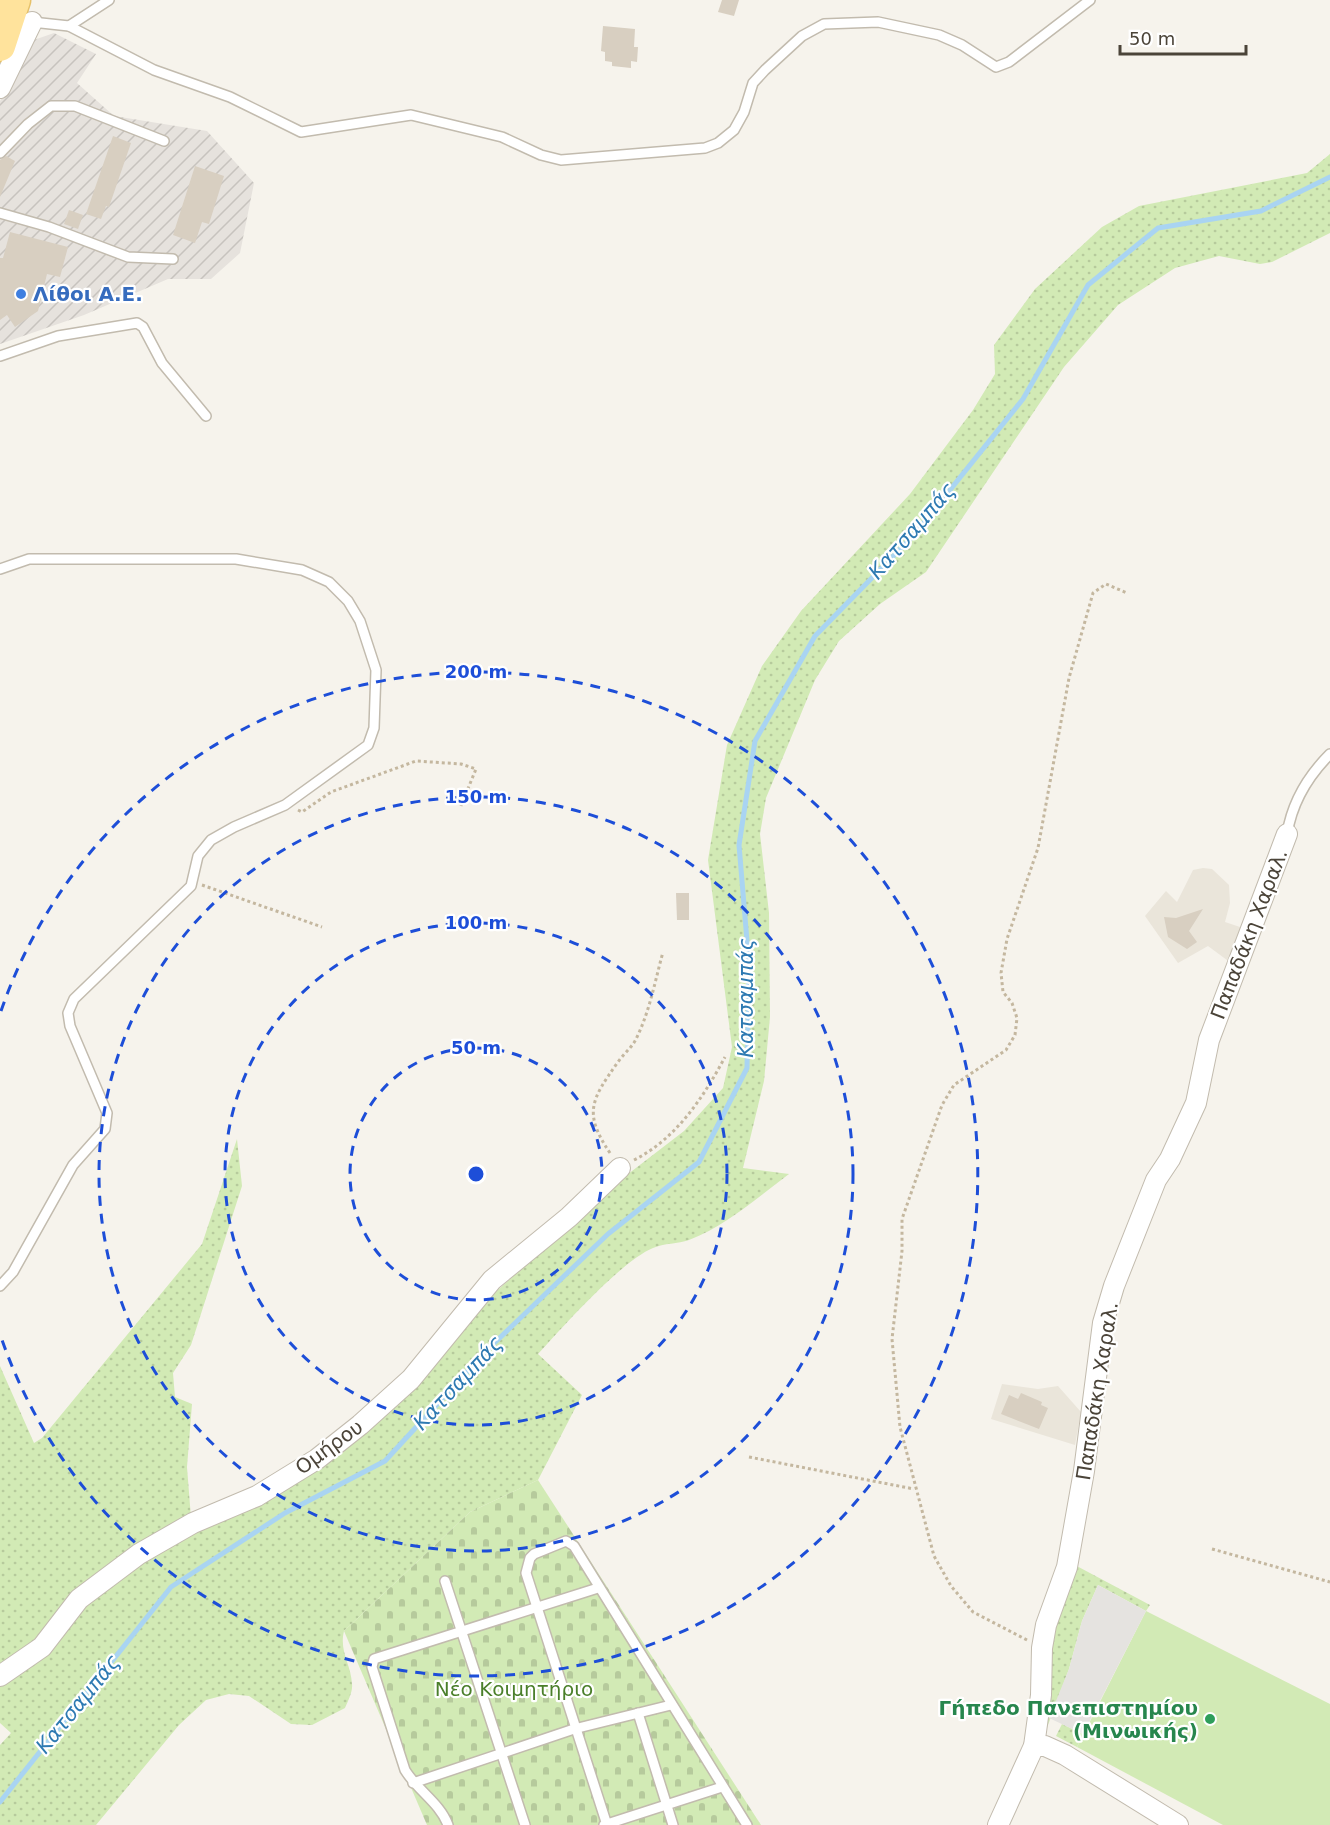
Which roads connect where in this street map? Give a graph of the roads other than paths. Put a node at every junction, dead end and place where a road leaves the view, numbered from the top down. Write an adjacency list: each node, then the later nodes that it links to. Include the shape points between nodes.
1 (109, 0): 4 (lane)
2 (1090, 0): 4 (lane, via 1009,62 996,67 939,35 878,22 824,24 802,36 753,83 734,130 718,143 705,148 561,160 502,137 411,115 301,132 230,97 154,70)
3 (23, 11): 4 (lane); 5 (main road); 6 (street)
4 (69, 26)
5 (0, 46)
6 (0, 88)
7 (164, 141): 8 (lane, via 75,106 51,106)
8 (0, 153)
9 (0, 213): 10 (lane, via 128,257)
10 (173, 259)
11 (0, 356): 12 (lane, via 58,336 137,323 162,363)
12 (206, 416)
13 (0, 569): 17 (lane, via 29,559 236,558 302,570 329,582 348,601 360,621 376,670 374,728 368,745 285,805 211,840 198,856 191,885 74,999 68,1013 70,1026 107,1113 105,1129 73,1165 13,1272)
14 (1330, 754): 15 (lane, via 1316,768 1290,813)
15 (1287, 834): 26 (street, Παπαδάκη Χαραλ., via 1209,1040 1196,1103 1156,1180 1103,1323 1067,1567 1042,1648)
16 (620, 1168): 22 (street, Ομήρου, via 570,1217 492,1280 411,1379 360,1425 317,1459 257,1496 193,1523 138,1554 79,1599 42,1647)
17 (0, 1286)
18 (445, 1581): 21 (lane)
19 (598, 1588): 20 (lane); 20 (lane, via 574,1546 566,1541 530,1558 526,1573); 23 (lane)
20 (536, 1606): 21 (lane); 25 (lane)
21 (461, 1630): 27 (lane); 28 (lane, via 374,1659 372,1667 405,1770)
22 (0, 1676)
23 (671, 1704): 24 (lane); 29 (lane)
24 (638, 1713): 25 (lane); 30 (lane)
25 (574, 1729): 27 (lane); 33 (lane)
26 (1034, 1746): 36 (street, Παπαδάκη Χαραλ.); 37 (street, via 1045,1746 1065,1755)
27 (501, 1754): 28 (lane); 32 (lane)
28 (413, 1783): 31 (lane, via 444,1815)
29 (722, 1786): 30 (lane); 35 (lane)
30 (667, 1805): 33 (lane); 34 (lane)
31 (448, 1825)
32 (525, 1825)
33 (606, 1825)
34 (673, 1825)
35 (747, 1825)
36 (998, 1825)
37 (1178, 1825)

